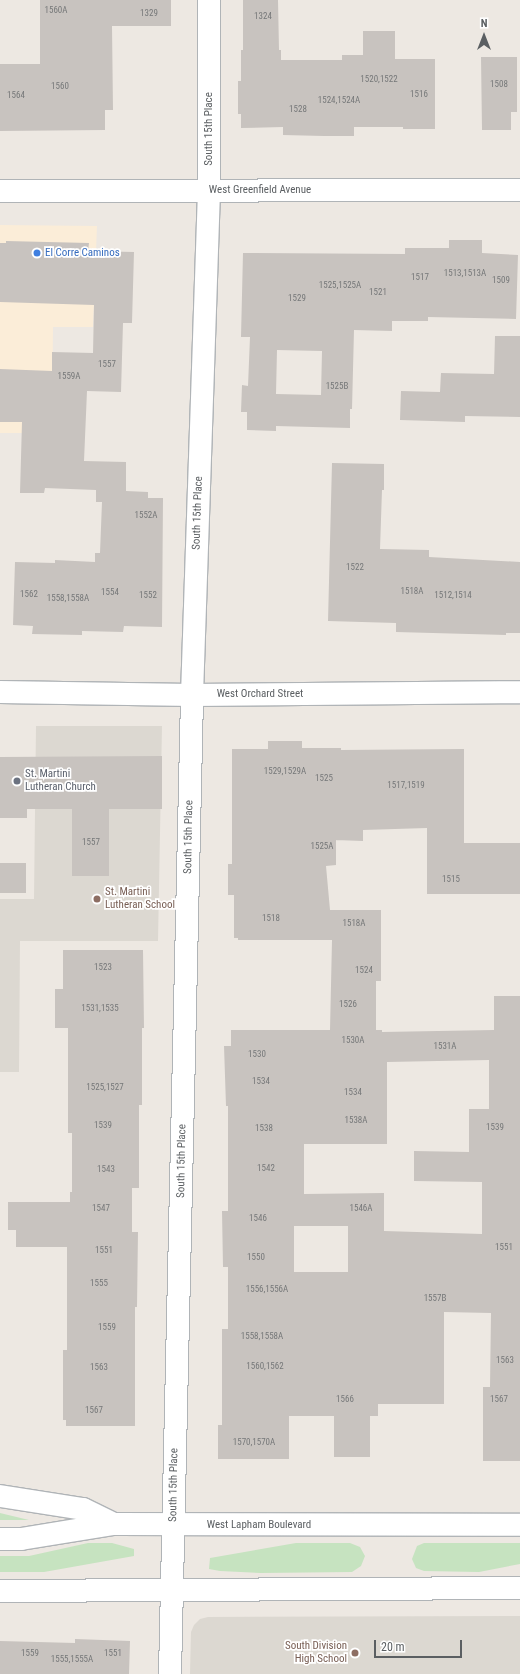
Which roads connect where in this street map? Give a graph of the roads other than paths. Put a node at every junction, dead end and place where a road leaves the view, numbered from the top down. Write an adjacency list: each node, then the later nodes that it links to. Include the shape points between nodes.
1 (209, 0): 2 (street, South 15th Place)
2 (209, 190): 3 (street, West Greenfield Avenue); 4 (street, West Greenfield Avenue); 7 (street, South 15th Place)
3 (520, 190)
4 (0, 191)
5 (0, 692): 7 (street, West Orchard Street)
6 (520, 692): 7 (street, West Orchard Street)
7 (192, 695): 10 (street, South 15th Place)
8 (0, 1496): 9 (street, via 83,1509)
9 (114, 1524): 10 (street, West Lapham Boulevard); 12 (street, West Lapham Boulevard, via 21,1539)
10 (173, 1526): 11 (street, West Lapham Boulevard); 14 (street, South 15th Place)
11 (520, 1526)
12 (0, 1539)
13 (520, 1588): 14 (street)
14 (172, 1590): 15 (street); 16 (street, South 15th Place)
15 (0, 1591)
16 (170, 1674)

